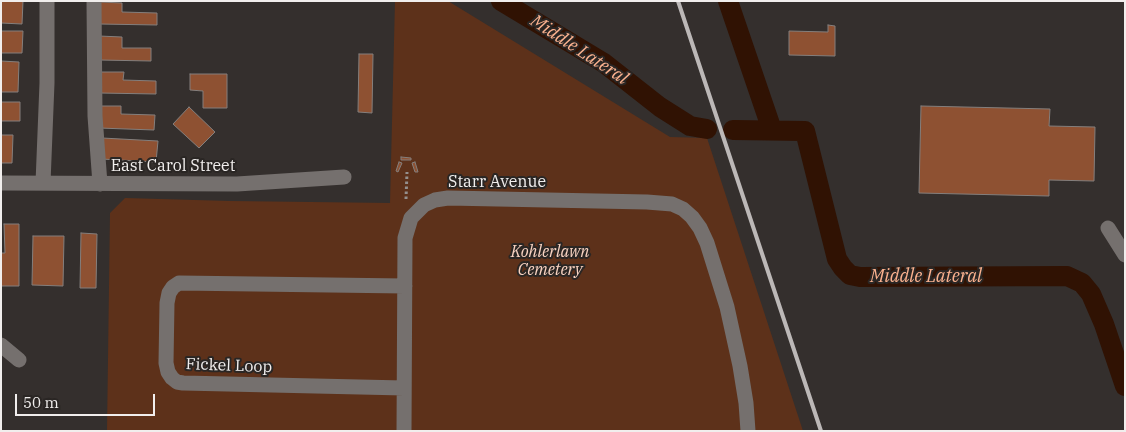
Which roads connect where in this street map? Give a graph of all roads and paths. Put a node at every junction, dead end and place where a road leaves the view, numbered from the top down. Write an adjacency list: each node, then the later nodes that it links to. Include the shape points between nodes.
1 (48, 1): 5 (street)
2 (94, 1): 6 (street, via 95,116)
3 (344, 177): 6 (street, East Carol Street, via 237,184)
4 (1, 183): 5 (street, East Carol Street)
5 (43, 183): 6 (street, East Carol Street)
6 (100, 184)
7 (1108, 228): 8 (street)
8 (1125, 255)
9 (405, 286): 12 (street, Starr Avenue); 12 (street, Fickel Loop, via 179,282 169,293 167,303 166,363 172,378 183,383); 14 (street, Starr Avenue, via 405,238 411,218 424,204 435,200 672,204 692,217 706,243 727,307 740,366)
10 (1, 345): 11 (street)
11 (19, 360)
12 (404, 388): 13 (street, Starr Avenue)
13 (404, 431)
14 (748, 431)

